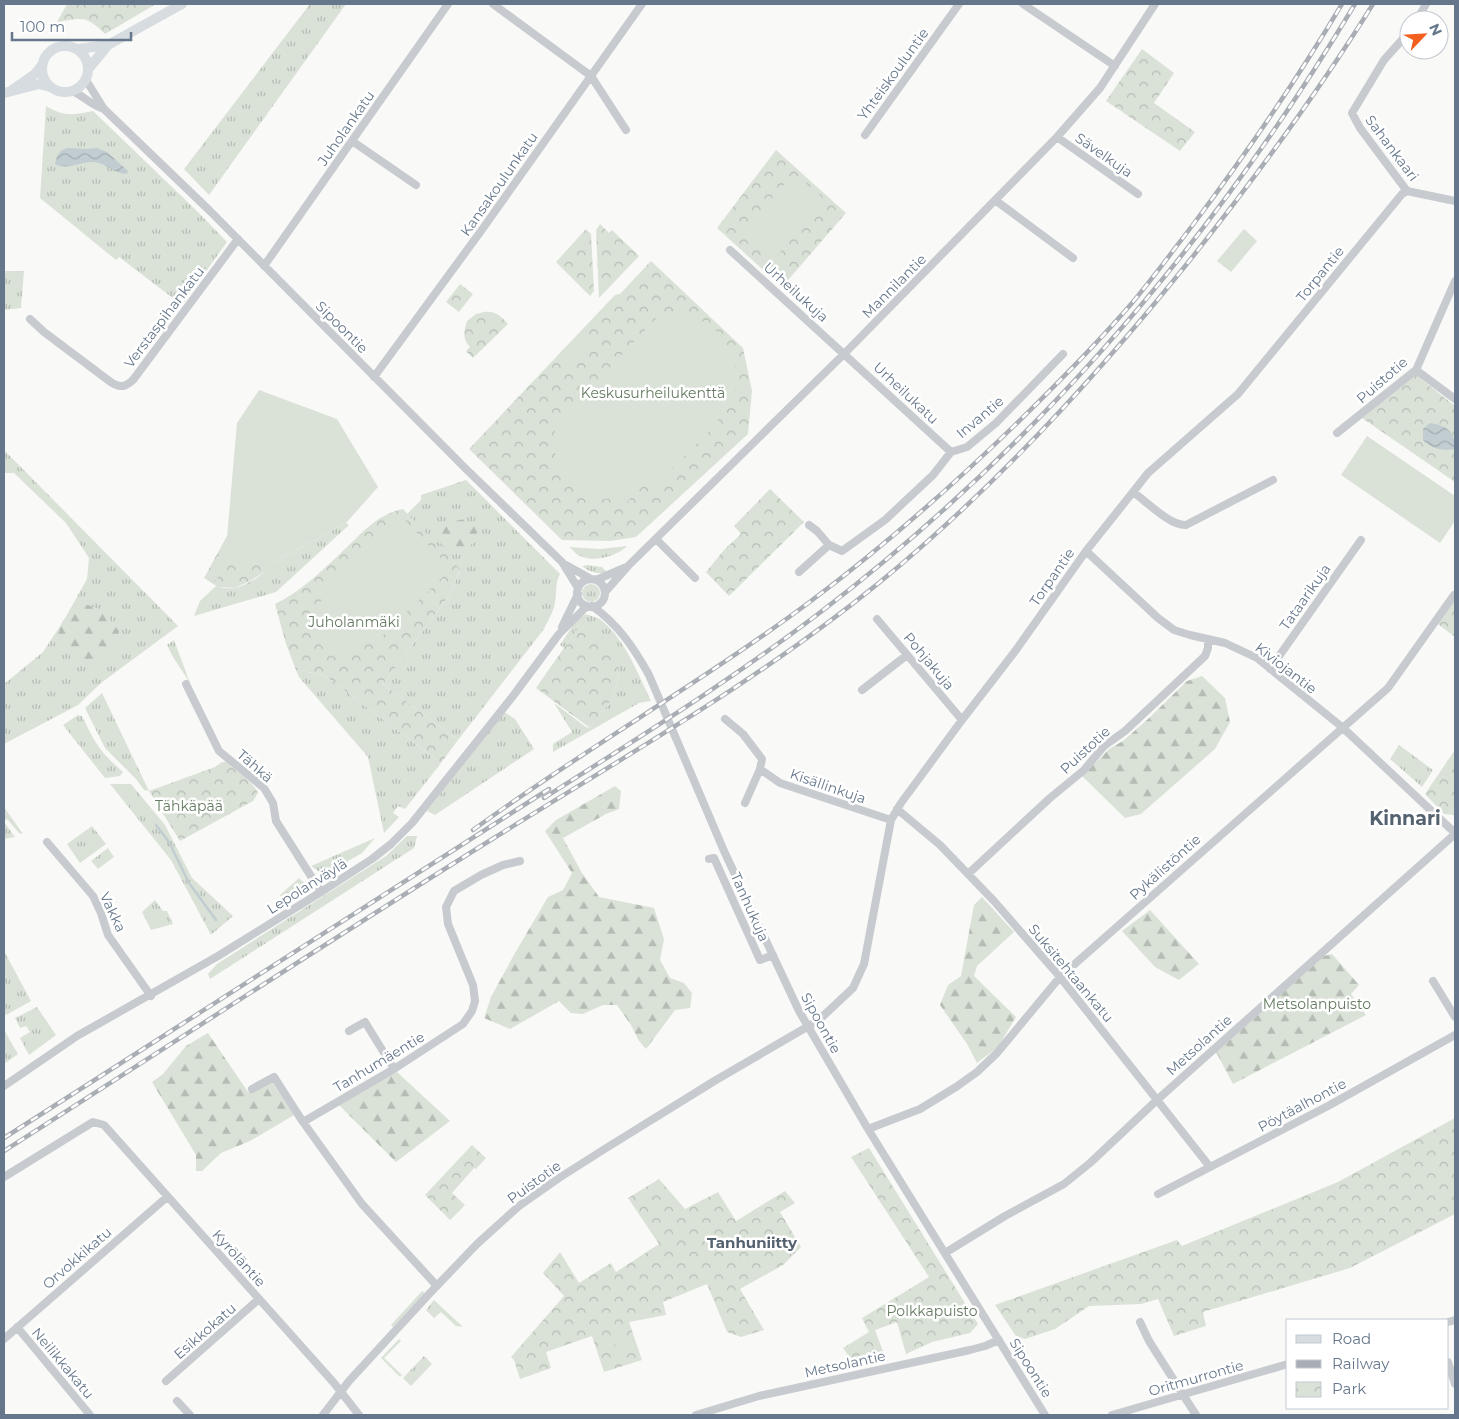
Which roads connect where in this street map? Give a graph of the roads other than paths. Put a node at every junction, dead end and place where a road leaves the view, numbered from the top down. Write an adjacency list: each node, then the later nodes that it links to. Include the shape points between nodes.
1 (182, 4): 9 (main road)
2 (448, 4): 23 (street, Juholankatu)
3 (493, 4): 14 (street)
4 (642, 4): 14 (street, Kansakoulunkatu)
5 (958, 4): 21 (street, Yhteiskouluntie)
6 (1023, 4): 12 (street)
7 (1155, 4): 12 (street, Mannilantie)
8 (1399, 44): 25 (street, Sahankaari, via 1382,64 1352,114)
9 (108, 45): 10 (main road); 13 (main road)
10 (78, 49): 11 (main road, via 64,45 56,47 49,51); 13 (main road, via 88,60)
11 (42, 65): 16 (main road, via 42,73); 18 (main road, via 35,74)
12 (1115, 66): 22 (street, Mannilantie, via 1093,98)
13 (89, 68): 15 (main road)
14 (591, 76): 20 (street); 38 (street, Kansakoulunkatu)
15 (86, 80): 17 (main road); 19 (street, Sipoontie)
16 (50, 87): 17 (main road, via 57,91); 18 (main road, via 39,84)
17 (72, 91): 19 (street, Sipoontie)
18 (7, 92)
19 (104, 109): 29 (street, Sipoontie)
20 (626, 130)
21 (864, 135)
22 (1057, 137): 26 (street, Sävelkuja); 27 (street, Mannilantie)
23 (352, 141): 24 (street); 32 (street, Juholankatu)
24 (416, 185)
25 (1407, 191): 28 (street, Sahankaari); 43 (street, Torpantie, via 1238,394 1148,474)
26 (1138, 194)
27 (995, 200): 31 (street); 35 (street, Mannilantie)
28 (1455, 201)
29 (238, 239): 32 (street, Sipoontie); 34 (street, Verstaspihankatu, via 127,385 112,383)
30 (730, 250): 35 (street, Urheilukuja)
31 (1073, 258)
32 (264, 266): 38 (street, Sipoontie)
33 (1455, 280): 37 (street, Puistotie)
34 (30, 319)
35 (845, 353): 41 (street, Urheilukatu); 45 (street, Mannilantie)
36 (1063, 354): 41 (street, Invantie, via 996,423 967,447)
37 (1416, 370): 39 (street); 40 (street, Puistotie)
38 (374, 377): 49 (street, Sipoontie)
39 (1455, 399)
40 (1337, 434)
41 (951, 452): 47 (street, Invantie, via 932,476 885,520 842,551)
42 (1273, 480): 43 (street, via 1186,525 1170,520)
43 (1133, 492): 48 (street, Torpantie)
44 (809, 525): 47 (street)
45 (656, 540): 50 (street, Mannilantie); 52 (street)
46 (1361, 540): 63 (street, Tataarikuja)
47 (829, 545): 51 (street)
48 (1086, 551): 61 (street, Kiviojantie, via 1174,630); 67 (street, Torpantie)
49 (562, 562): 53 (street, Sipoontie); 54 (street, Sipoontie)
50 (628, 566): 53 (street, Mannilantie); 56 (street, Mannilantie)
51 (799, 572)
52 (695, 578)
53 (593, 580): 54 (street, via 586,580); 56 (street, via 604,587)
54 (578, 591): 57 (street, via 582,603); 60 (street, Lepolanväylä)
55 (1454, 594): 68 (street, Pykälistöntie, via 1388,688)
56 (605, 595): 57 (street, via 597,605); 59 (street, Sipoontie)
57 (589, 606): 59 (street, Sipoontie); 60 (street, Lepolanväylä)
58 (877, 618): 62 (street, Pohjakuja)
59 (613, 623): 79 (street, Sipoontie, via 634,648 649,675 724,851)
60 (559, 634): 78 (street, Lepolanväylä, via 412,823 372,859)
61 (1208, 639): 63 (street, Kiviojantie, via 1240,649); 77 (street, Puistotie, via 1205,656)
62 (907, 655): 65 (street); 67 (street, Pohjakuja)
63 (1270, 669): 68 (street, Kiviojantie)
64 (186, 684): 78 (street, Tähkä, via 219,751 264,788 273,803 276,821)
65 (862, 690)
66 (725, 719): 69 (street, via 744,734 762,759)
67 (962, 720): 71 (street, Torpantie)
68 (1342, 727): 73 (street, Kiviojantie); 80 (street, Pykälistöntie)
69 (760, 769): 70 (street); 72 (street, Kisällinkuja, via 780,782)
70 (745, 803)
71 (897, 808): 72 (street, Torpantie); 77 (street, Suksitehtaankatu)
72 (891, 820): 84 (street, Torpantie, via 864,964 853,988 819,1020)
73 (1455, 833): 90 (street, Metsolantie)
74 (47, 842): 82 (street, Vakka, via 93,896 108,935)
75 (709, 859): 79 (street, Tanhukuja, via 714,858 760,960)
76 (520, 861): 87 (street, Tanhumäentie, via 481,875 454,891 446,906 448,924 473,985 475,1001 472,1011 463,1024)
77 (968, 874): 80 (street, Suksitehtaankatu)
78 (321, 892): 82 (street, Lepolanväylä)
79 (773, 955): 84 (street, Sipoontie)
80 (1060, 977): 90 (street, Suksitehtaankatu); 92 (street, Pykälistöntie, via 998,1053 977,1072 920,1108)
81 (1433, 981): 83 (street)
82 (150, 996): 88 (street, Lepolanväylä, via 78,1036)
83 (1455, 1017)
84 (808, 1026): 92 (street, Sipoontie); 98 (street, Puistotie, via 559,1178 497,1225)
85 (349, 1031): 87 (street, via 365,1022)
86 (1455, 1035): 93 (street, Pöytäalhontie)
87 (394, 1069): 91 (street, Tanhumäentie)
88 (4, 1086)
89 (252, 1089): 91 (street, via 274,1077)
90 (1157, 1100): 93 (street, Suksitehtaankatu); 97 (street, Metsolantie, via 1064,1184)
91 (303, 1122): 98 (street, via 362,1204)
92 (868, 1129): 97 (street, Sipoontie)
93 (1210, 1167): 95 (street, Pöytäalhontie)
94 (4, 1177): 96 (street, Kyröläntie, via 92,1122 98,1122)
95 (1158, 1194)
96 (167, 1196): 99 (street, Kyröläntie); 101 (street, Orvokkikatu)
97 (944, 1253): 103 (street, Sipoontie)
98 (437, 1286): 108 (street, Puistotie)
99 (260, 1299): 106 (street, Esikkokatu); 108 (street, Kyröläntie)
100 (1140, 1322): 109 (street)
101 (17, 1327): 102 (street, Orvokkikatu); 111 (street, Neilikkakatu)
102 (4, 1339)
103 (999, 1340): 115 (street, Metsolantie, via 970,1350 759,1396); 116 (street, Sipoontie)
104 (1286, 1365): 109 (street, Oritmurrontie)
105 (1449, 1365): 107 (street)
106 (166, 1381)
107 (1455, 1384)
108 (340, 1393): 113 (street, Puistotie); 114 (street, Kyröläntie)
109 (1183, 1395): 117 (street, Oritmurrontie); 118 (street)
110 (177, 1401): 112 (street)
111 (90, 1415)
112 (190, 1415)
113 (323, 1415)
114 (358, 1415)
115 (696, 1415)
116 (1045, 1415)
117 (1112, 1415)
118 (1196, 1415)

